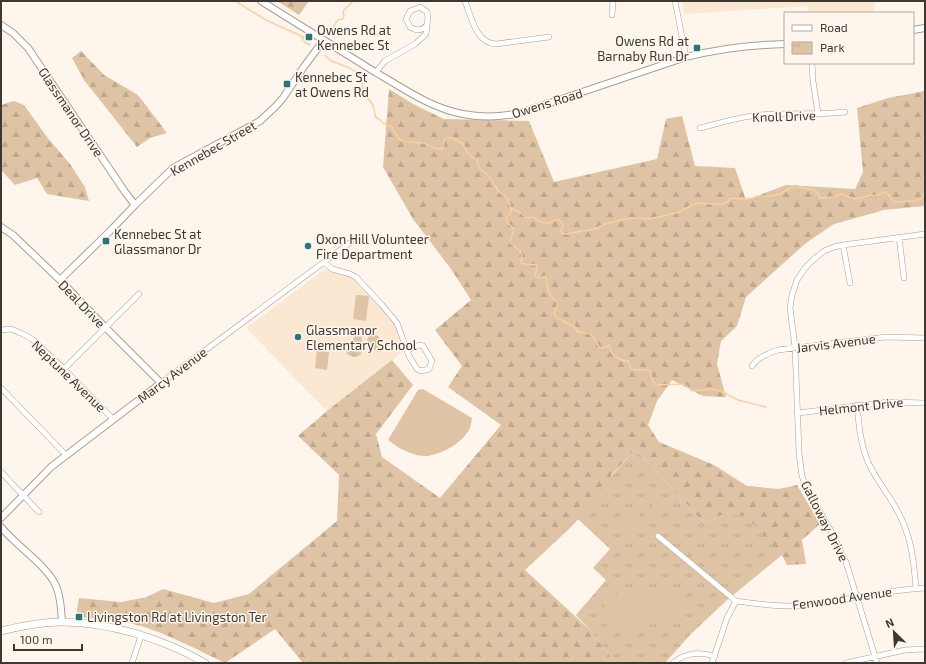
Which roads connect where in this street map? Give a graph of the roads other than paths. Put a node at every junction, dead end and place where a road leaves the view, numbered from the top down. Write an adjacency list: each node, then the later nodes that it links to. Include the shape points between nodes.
1 (261, 1): 11 (street, Owens Road)
2 (465, 1): 10 (street, via 479,35 488,43)
3 (613, 1): 5 (street)
4 (675, 1): 13 (street)
5 (612, 14)
6 (1, 25): 19 (street, Glassmanor Drive, via 28,48)
7 (427, 25): 7 (street, via 421,30 412,29 407,21 408,12 420,7 428,14); 15 (street, via 427,32 423,37 385,61)
8 (925, 28): 9 (street)
9 (914, 30)
10 (549, 37)
11 (323, 41): 15 (street, Owens Road); 19 (street, Kennebec Street, via 283,98 260,121 174,168)
12 (784, 44): 13 (street, Owens Road, via 720,49)
13 (686, 57): 15 (street, Owens Road, via 535,109 501,116 473,116 437,106)
14 (812, 64): 17 (street)
15 (376, 72)
16 (846, 112): 17 (street, Knoll Drive)
17 (818, 114): 18 (street, Knoll Drive, via 755,116)
18 (700, 128)
19 (135, 205): 27 (street, Kennebec Street)
20 (1, 228): 27 (street, Deal Drive, via 13,235)
21 (925, 234): 22 (street)
22 (899, 237): 24 (street); 26 (street)
23 (351, 242): 25 (street, Marcy Avenue)
24 (843, 245): 28 (street); 33 (street, Galloway Drive, via 824,251 805,268 797,280 790,308)
25 (324, 262): 34 (street, via 332,269 356,277 382,304 397,323); 37 (street, Marcy Avenue)
26 (904, 278)
27 (60, 280): 30 (street, Deal Drive)
28 (850, 283)
29 (139, 294): 30 (street)
30 (105, 327): 36 (street); 37 (street, Deal Drive)
31 (1, 330): 36 (street, Neptune Avenue, via 11,329 23,334)
32 (925, 338): 33 (street, Jarvis Avenue, via 886,337)
33 (795, 347): 35 (street, Jarvis Avenue, via 770,353); 41 (street, Galloway Drive)
34 (408, 350): 34 (street, via 417,369 421,371 429,368 432,361 423,346)
35 (752, 366)
36 (64, 369): 42 (street, Neptune Avenue)
37 (161, 383): 42 (street, Marcy Avenue)
38 (1, 388): 43 (street)
39 (925, 403): 40 (street, Helmont Drive, via 888,402)
40 (857, 405): 41 (street, Helmont Drive); 50 (street, via 860,436 869,463 897,509 908,534)
41 (798, 414): 52 (street, Galloway Drive, via 798,448 802,476 810,496 842,551)
42 (113, 419): 43 (street, Marcy Avenue)
43 (66, 455): 45 (street, Marcy Avenue)
44 (1, 472): 45 (street)
45 (23, 494): 46 (street); 47 (street, Marcy Avenue)
46 (39, 512)
47 (1, 518)
48 (1, 527): 54 (street, via 56,584)
49 (658, 536): 53 (street)
50 (916, 588): 51 (street, Fenwood Avenue); 52 (street, Fenwood Avenue)
51 (925, 588)
52 (858, 596): 53 (street, Fenwood Avenue, via 797,606); 59 (street, Galloway Drive)
53 (736, 601): 58 (street, via 727,618)
54 (62, 622): 55 (main road, via 21,626); 56 (main road, via 103,626)
55 (1, 631)
56 (141, 636): 60 (street); 61 (main road)
57 (925, 649): 59 (street, via 905,650)
58 (715, 656): 62 (street, via 689,654); 63 (street)
59 (876, 660): 64 (street)
60 (132, 663)
61 (205, 663)
62 (673, 663)
63 (712, 663)
64 (846, 663)

